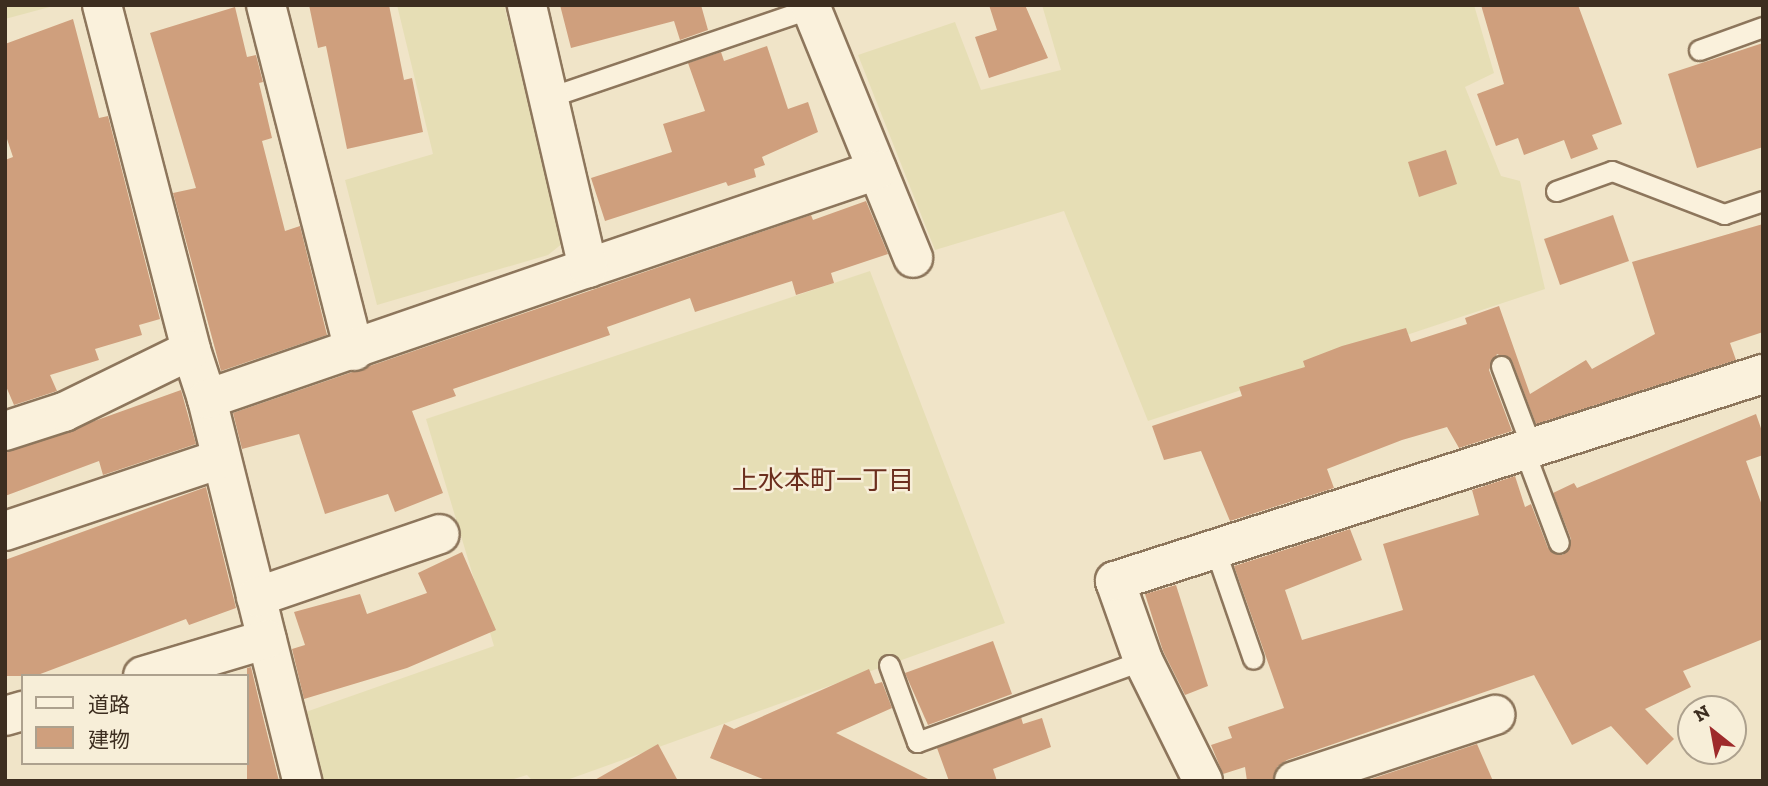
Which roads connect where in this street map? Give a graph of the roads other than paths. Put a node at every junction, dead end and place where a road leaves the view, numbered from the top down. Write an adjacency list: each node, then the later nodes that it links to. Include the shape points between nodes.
1 (102, 5): 13 (street)
2 (266, 5): 14 (street)
3 (527, 5): 7 (street)
4 (811, 6): 7 (lane); 8 (street)
5 (1763, 27): 6 (lane)
6 (1699, 50)
7 (550, 97): 12 (street)
8 (877, 170): 11 (street); 12 (street)
9 (1556, 191): 10 (lane, via 1612,172 1724,214)
10 (1763, 201)
11 (913, 258)
12 (588, 268): 14 (street)
13 (191, 351): 17 (street); 18 (street, via 64,412)
14 (355, 351): 17 (street)
15 (1502, 366): 19 (lane)
16 (1763, 374): 19 (street)
17 (207, 399): 20 (street)
18 (5, 431)
19 (1528, 449): 23 (lane); 24 (street)
20 (220, 459): 21 (street); 25 (street)
21 (5, 531)
22 (440, 534): 25 (street)
23 (1559, 543)
24 (1215, 549): 27 (lane); 28 (street, via 1115,581)
25 (256, 597): 26 (street)
26 (267, 639): 30 (street); 32 (street)
27 (1253, 659)
28 (1143, 660): 29 (lane, via 917,742); 33 (street)
29 (890, 665)
30 (150, 674)
31 (1494, 715): 34 (street)
32 (302, 781)
33 (1203, 781)
34 (1294, 781)

